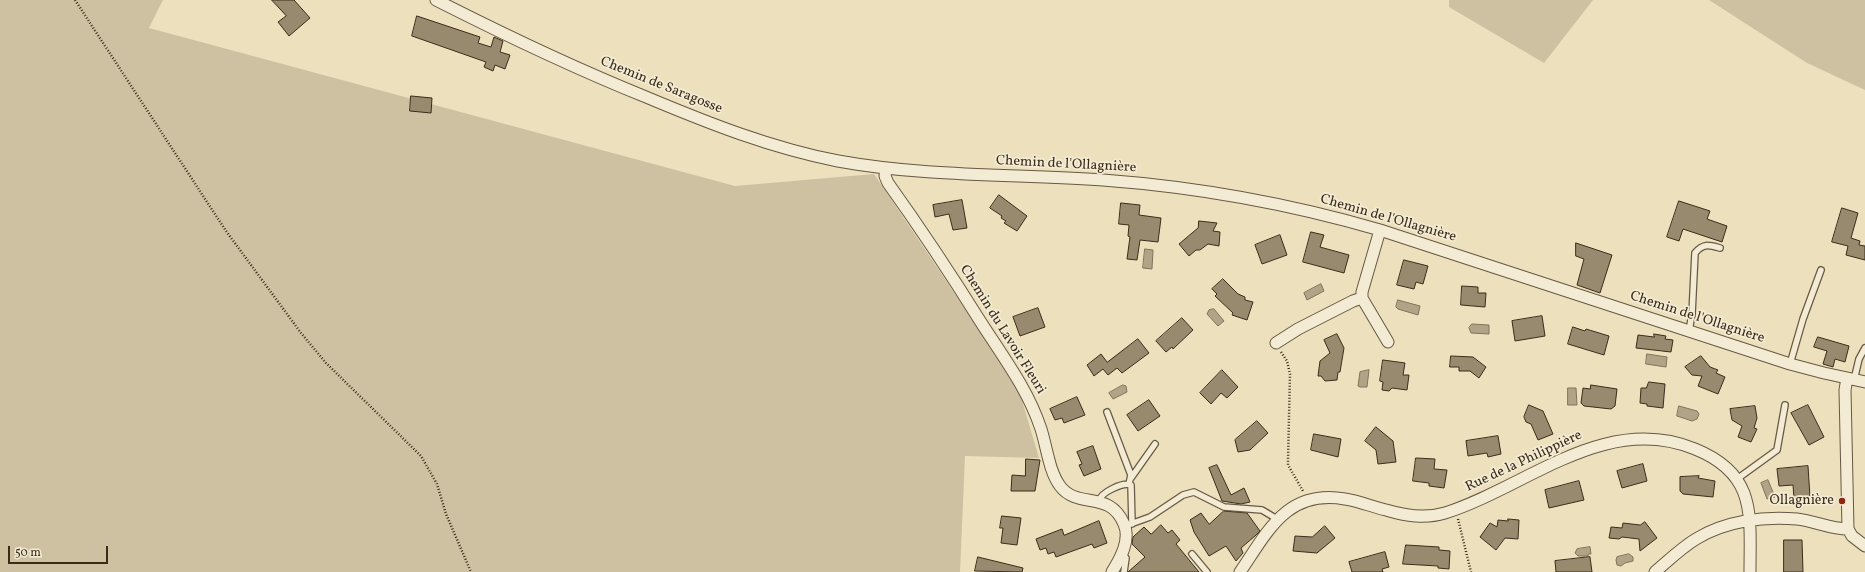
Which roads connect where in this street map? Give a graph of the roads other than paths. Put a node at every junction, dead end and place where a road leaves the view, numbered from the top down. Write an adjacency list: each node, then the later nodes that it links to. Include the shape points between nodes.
1 (436, 0): 2 (street, Chemin de Saragosse, via 581,70 742,135 785,149)
2 (886, 169): 3 (street, Chemin de l'Ollagnière, via 1104,180 1177,188 1274,204 1344,219); 18 (street, Chemin du Lavoir Fleuri, via 888,183 936,252 1021,385 1038,421 1053,473 1060,486 1070,496)
3 (1380, 230): 6 (street); 7 (street, Chemin de l'Ollagnière)
4 (1720, 248): 7 (lane, via 1703,246 1695,253)
5 (1821, 270): 11 (lane)
6 (1362, 298): 8 (street); 9 (street, via 1298,329)
7 (1689, 331): 11 (street, Chemin de l'Ollagnière)
8 (1388, 342)
9 (1276, 343)
10 (1865, 348): 12 (lane, via 1859,359)
11 (1790, 364): 12 (street, Chemin de l'Ollagnière)
12 (1855, 380): 22 (street, via 1845,390)
13 (1785, 405): 16 (lane, via 1777,450)
14 (1107, 412): 17 (lane)
15 (1155, 444): 17 (lane)
16 (1737, 479): 19 (street, Rue de la Philippière, via 1709,454 1687,445 1666,439 1623,439 1581,451 1454,510 1429,516 1399,514 1330,497 1306,501); 20 (street, Rue de la Philippière, via 1745,494)
17 (1130, 481): 18 (lane, via 1104,493); 21 (lane, via 1132,488)
18 (1099, 501): 21 (street, Chemin du Lavoir Fleuri, via 1110,506)
19 (1276, 519): 21 (lane, via 1268,512 1224,507 1194,492 1183,495 1158,513); 29 (street)
20 (1750, 520): 22 (street, via 1798,519 1833,529); 30 (street, via 1714,530 1696,539); 31 (street, Rue de la Philippière)
21 (1129, 525): 24 (street)
22 (1848, 529): 23 (street, via 1852,536)
23 (1865, 546)
24 (1122, 554): 26 (street); 27 (lane, via 1126,558)
25 (1192, 554): 28 (lane)
26 (1112, 572)
27 (1124, 572)
28 (1207, 572)
29 (1240, 572)
30 (1655, 572)
31 (1750, 572)

